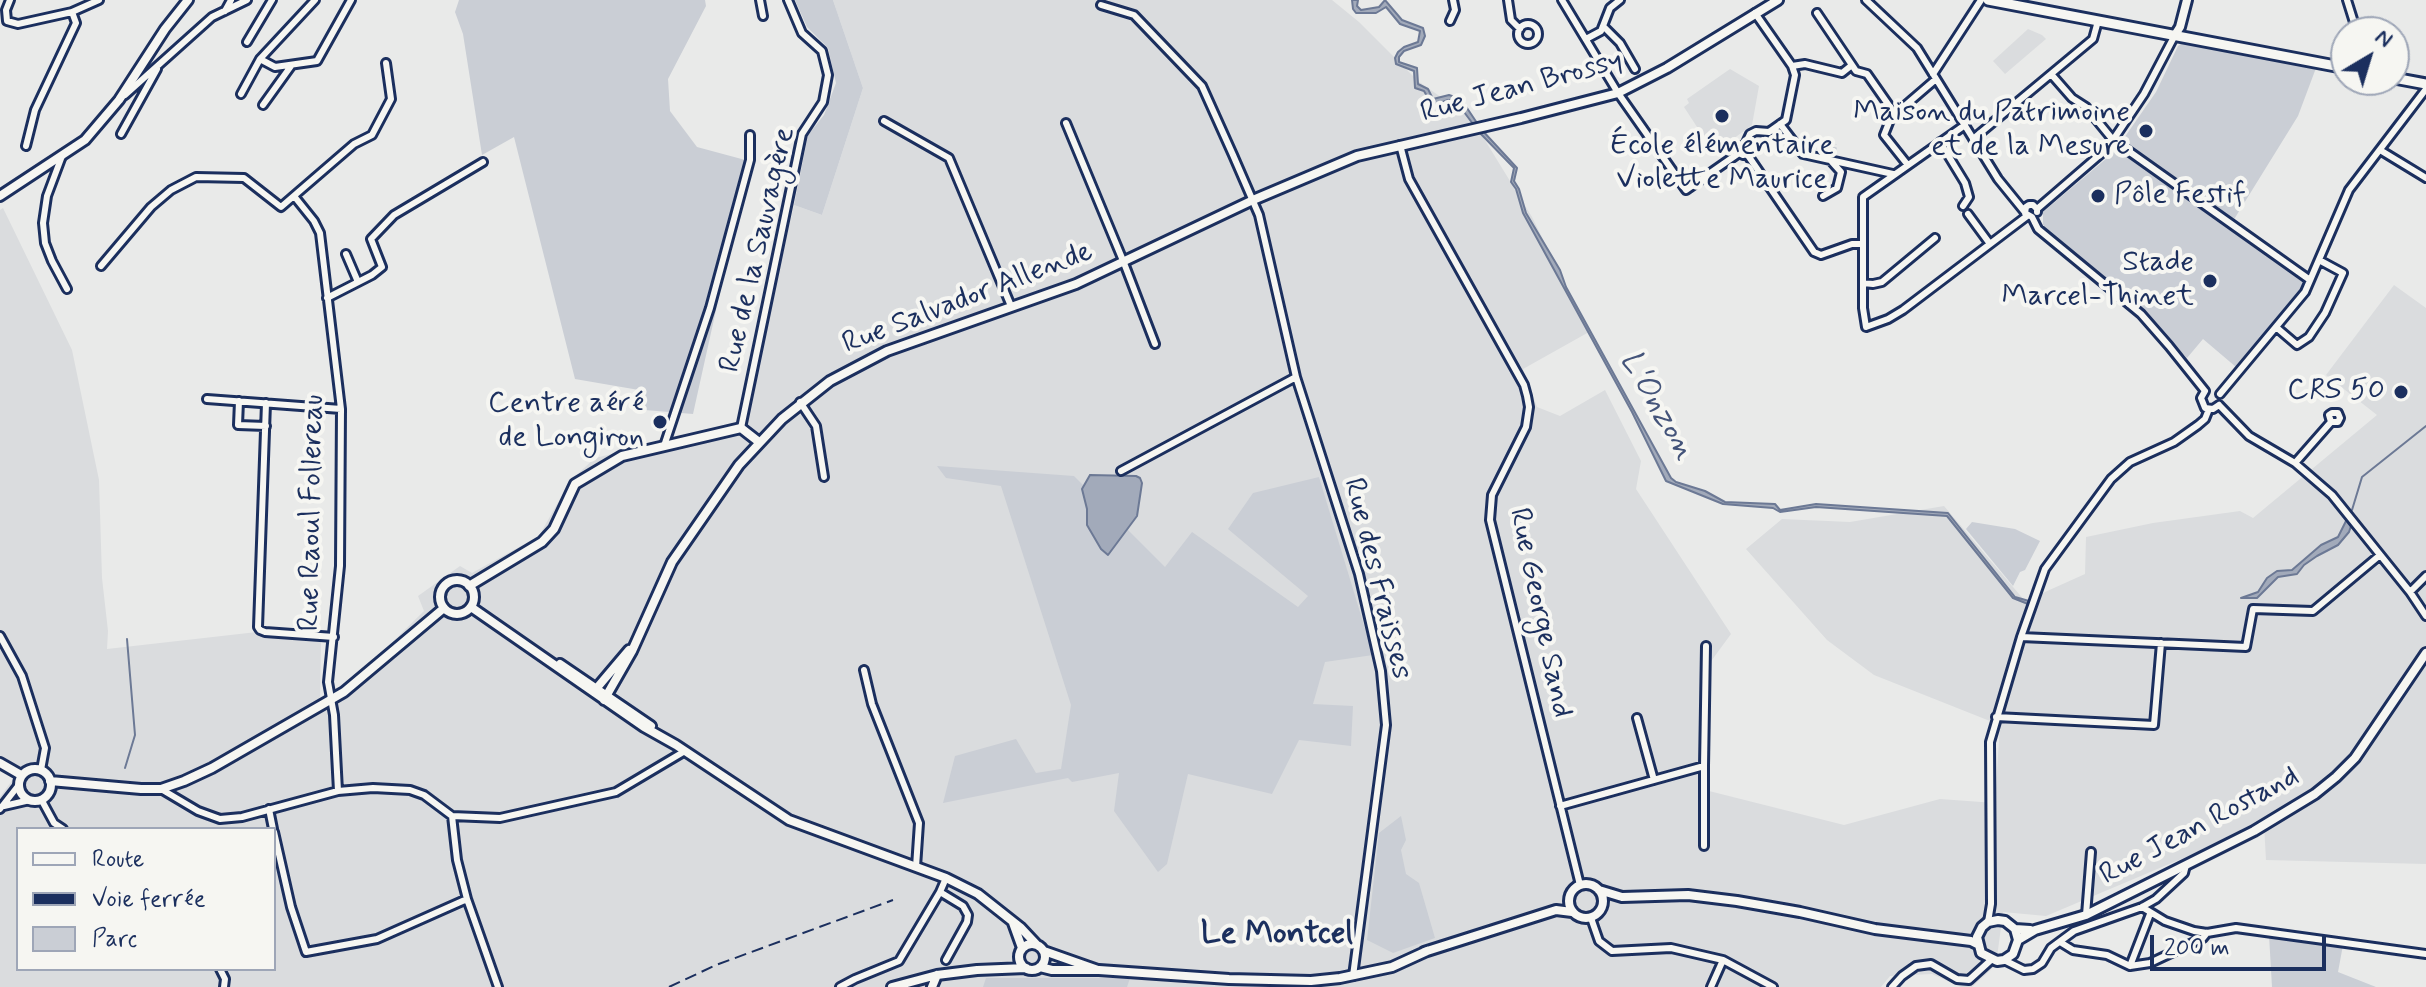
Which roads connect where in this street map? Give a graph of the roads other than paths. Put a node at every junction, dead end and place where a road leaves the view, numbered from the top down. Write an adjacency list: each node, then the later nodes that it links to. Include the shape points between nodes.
1 (10, 0): 26 (street)
2 (99, 0): 22 (street)
3 (188, 0): 48 (street)
4 (231, 0): 21 (street)
5 (247, 0): 21 (street)
6 (272, 0): 34 (street)
7 (315, 0): 35 (street)
8 (351, 0): 38 (street, via 317,61)
9 (760, 0): 25 (street)
10 (788, 0): 105 (street, Rue de la Sauvagère, via 802,33 822,51 828,75 823,102 802,134)
11 (1453, 0): 27 (street)
12 (1508, 0): 31 (street, via 1511,20)
13 (1562, 0): 33 (street)
14 (1620, 0): 29 (street, via 1610,8)
15 (1777, 0): 23 (street, Rue Jean Brossy)
16 (1866, 0): 44 (street, via 1917,48)
17 (1981, 0): 44 (street)
18 (1988, 0): 28 (main road)
19 (2187, 0): 32 (street)
20 (1101, 5): 73 (street, Rue des Fraisses, via 1134,15 1202,86)
21 (225, 11): 36 (street)
22 (72, 12): 26 (street, via 18,24); 61 (street, via 76,23 35,110)
23 (1755, 13): 41 (street); 46 (street, Rue Jean Brossy)
24 (1817, 13): 39 (street)
25 (763, 16)
26 (7, 21): 30 (street)
27 (1450, 21)
28 (2098, 21): 32 (main road); 43 (street, via 2093,39)
29 (1604, 27): 33 (street); 42 (street)
30 (0, 28)
31 (1520, 29)
32 (2175, 35): 40 (main road); 58 (street)
33 (1586, 39): 46 (street)
34 (247, 42)
35 (260, 59): 38 (street, via 275,67); 47 (street)
36 (161, 63): 48 (street); 55 (street)
37 (386, 63): 71 (street, via 391,99 372,135)
38 (292, 65): 49 (street)
39 (1852, 65): 41 (street, via 1842,73); 50 (street, via 1867,74)
40 (2330, 65)
41 (1792, 66): 53 (street, via 1786,120)
42 (1635, 69)
43 (2051, 74): 57 (street); 58 (street)
44 (1935, 77): 50 (street); 54 (street)
45 (2426, 87): 62 (street)
46 (1618, 93): 60 (street, Rue Jean Brossy); 63 (street, via 1686,190)
47 (241, 94)
48 (119, 100): 64 (street, via 85,140)
49 (263, 105)
50 (1892, 115): 67 (street, via 1884,135)
51 (884, 121): 90 (street, via 949,158)
52 (1066, 123): 83 (street)
53 (1780, 124): 63 (street, via 1769,132 1750,134 1739,147); 66 (street, via 1803,154)
54 (1965, 125): 57 (street); 59 (street)
55 (121, 134)
56 (750, 135): 107 (street, via 750,160 710,308)
57 (1973, 139): 77 (street)
58 (2113, 140): 75 (street); 85 (street)
59 (1940, 142): 67 (street); 74 (street, via 1965,183 1969,197)
60 (1400, 145): 73 (street, Rue Salvador Allende, via 1357,156); 145 (street, Rue George Sand, via 1409,179 1527,396 1526,427 1492,495 1490,520)
61 (26, 146)
62 (2380, 150): 69 (street); 82 (street, via 2343,201)
63 (1743, 154): 79 (street, via 1814,252 1821,255)
64 (62, 156): 70 (street); 88 (street, via 43,223 45,243)
65 (483, 162): 86 (street, via 394,215 371,239 382,267)
66 (1832, 162): 68 (street); 72 (street, via 1841,172 1837,188)
67 (1907, 164): 68 (street)
68 (1893, 174): 79 (street, via 1863,197)
69 (2426, 178)
70 (0, 196)
71 (294, 196): 84 (street, via 281,207 244,178 196,177 151,207); 89 (street, Rue Raoul Follereau, via 320,233)
72 (1823, 196)
73 (1253, 200): 83 (street, Rue Salvador Allende); 93 (street, Rue des Fraisses)
74 (1963, 206)
75 (2037, 209): 77 (street); 77 (street, via 2026,207)
76 (1968, 214): 80 (street)
77 (2028, 215): 80 (street); 94 (street, via 2141,314)
78 (1935, 238): 87 (street, via 1882,282)
79 (1863, 244): 87 (street)
80 (1990, 244): 87 (street, via 1903,310 1866,327)
81 (346, 254): 86 (street)
82 (2319, 260): 85 (street); 91 (street, via 2343,273 2325,313 2297,345)
83 (1124, 263): 90 (street, Rue Salvador Allende); 92 (street)
84 (101, 266)
85 (2310, 280): 91 (street)
86 (358, 282): 89 (street)
87 (1863, 283)
88 (67, 289)
89 (327, 298): 101 (street, Rue Raoul Follereau)
90 (1011, 306): 98 (street, Rue Salvador Allende, via 873,357)
91 (2276, 327): 95 (street)
92 (1155, 344)
93 (1296, 377): 109 (street); 199 (street, Rue des Fraisses, via 1359,574 1381,671 1386,725)
94 (2205, 391): 95 (street); 102 (street, via 2201,401)
95 (2220, 394): 100 (street)
96 (207, 399): 97 (street)
97 (239, 401): 99 (street); 104 (street, via 238,425)
98 (800, 402): 106 (street, Rue Salvador Allende); 110 (street, via 816,426)
99 (266, 403): 101 (street); 104 (street)
100 (2219, 405): 102 (street); 108 (street, via 2249,436)
101 (341, 409): 119 (street, Rue Raoul Follereau)
102 (2209, 409): 120 (street, via 2198,425 2130,462 2111,479 2045,569)
103 (2331, 422): 108 (street)
104 (266, 426): 119 (street, via 258,627 265,632)
105 (741, 428): 106 (street); 107 (street)
106 (759, 442): 121 (street, Rue Salvador Allende, via 672,562)
107 (664, 446): 113 (street, via 622,456 575,484 554,529 542,542)
108 (2295, 463): 111 (street, via 2332,495)
109 (1121, 471)
110 (824, 477)
111 (2380, 555): 114 (street); 122 (street, via 2313,611 2253,609 2246,647)
112 (2426, 576): 114 (street)
113 (469, 586): 115 (street, via 474,596); 116 (street, via 448,583 440,598)
114 (2410, 592): 117 (street)
115 (471, 607): 116 (street, via 458,614); 127 (street)
116 (444, 608): 130 (street)
117 (2425, 614)
118 (0, 636): 136 (street, via 22,676 45,748)
119 (334, 637): 130 (street, Rue Raoul Follereau)
120 (2021, 637): 122 (street); 131 (street)
121 (634, 643): 127 (street); 128 (street)
122 (2161, 643): 131 (street, via 2154,725)
123 (1706, 646): 135 (street)
124 (2426, 653): 129 (street)
125 (2426, 663): 129 (street)
126 (864, 670): 155 (street, via 919,823)
127 (596, 690): 128 (street)
128 (606, 697): 133 (street)
129 (2397, 697): 154 (street, Rue Jean Rostand, via 2355,758 2315,794)
130 (330, 699): 141 (street, via 212,768); 142 (street, Rue Raoul Follereau)
131 (1996, 717): 163 (street, via 1990,742)
132 (1637, 718): 138 (street)
133 (685, 751): 148 (street, via 616,792 500,818); 155 (street, via 789,820)
134 (0, 763): 137 (street)
135 (1704, 766): 138 (street); 152 (street)
136 (41, 770): 137 (street); 139 (street)
137 (21, 775): 140 (street)
138 (1654, 780): 145 (street)
139 (50, 781): 141 (street); 143 (street, via 50,790)
140 (18, 786): 144 (street); 146 (street)
141 (161, 789): 147 (street, via 220,823)
142 (338, 791): 147 (street); 148 (street, via 410,790)
143 (41, 799): 144 (street); 149 (street)
144 (30, 800): 146 (street)
145 (1560, 806): 157 (street, Rue George Sand)
146 (2, 808)
147 (269, 809): 150 (street)
148 (452, 816): 162 (street)
149 (60, 827)
150 (273, 827)
151 (276, 839): 162 (street, via 306,952 377,939)
152 (1704, 846)
153 (2091, 852): 169 (street)
154 (2187, 864): 164 (street, via 2177,880); 169 (street, Rue Jean Rostand)
155 (916, 867): 156 (street)
156 (946, 878): 159 (street); 172 (street, via 978,894)
157 (1580, 885): 158 (street); 160 (street)
158 (1599, 890): 161 (street); 165 (street)
159 (940, 892): 187 (street, via 968,915); 203 (street, via 899,961)
160 (1569, 895): 166 (street); 167 (street)
161 (1622, 897): 165 (street); 178 (street, via 1688,895 1737,901)
162 (467, 899): 202 (street)
163 (1991, 904): 171 (street); 173 (street)
164 (2142, 907): 168 (street); 180 (street, via 2074,931)
165 (1602, 908): 170 (street)
166 (1556, 910): 167 (street); 199 (street)
167 (1572, 912): 170 (street)
168 (2150, 914): 177 (street); 192 (street)
169 (2086, 915): 175 (street, Rue Jean Rostand)
170 (1591, 918): 188 (street, via 1599,941 1612,951 1671,948)
171 (1998, 920): 173 (street); 174 (street)
172 (1013, 922): 181 (street); 184 (street)
173 (1988, 922): 176 (street)
174 (2015, 929): 175 (street); 179 (street)
175 (2035, 930): 179 (street)
176 (1978, 933): 178 (street); 182 (street)
177 (2207, 933): 186 (street, via 2236,928); 192 (street, via 2150,963)
178 (1955, 939): 182 (street)
179 (2018, 940): 185 (street)
180 (2060, 942): 191 (street, via 2033,969); 192 (street)
181 (1036, 944): 183 (street); 184 (street)
182 (1979, 948): 189 (street); 196 (street)
183 (1044, 951): 193 (street); 197 (street)
184 (1021, 953): 194 (street); 195 (street)
185 (2013, 954): 190 (street); 191 (street)
186 (2426, 954)
187 (946, 960)
188 (1723, 960): 206 (street); 207 (street)
189 (1991, 960): 190 (street); 196 (street)
190 (2004, 960): 191 (street)
191 (2017, 966)
192 (2130, 966)
193 (1040, 967): 194 (street); 197 (street)
194 (1026, 968): 195 (street)
195 (1007, 969): 198 (street)
196 (1982, 969): 208 (street, via 1969,980 1931,964 1916,966)
197 (1099, 970): 201 (street)
198 (937, 975): 204 (street); 205 (street)
199 (1353, 976): 200 (street)
200 (1343, 982): 201 (street)
201 (1256, 984)
202 (498, 987)
203 (840, 987)
204 (896, 987)
205 (932, 987)
206 (1711, 987)
207 (1773, 987)
208 (1892, 987)

